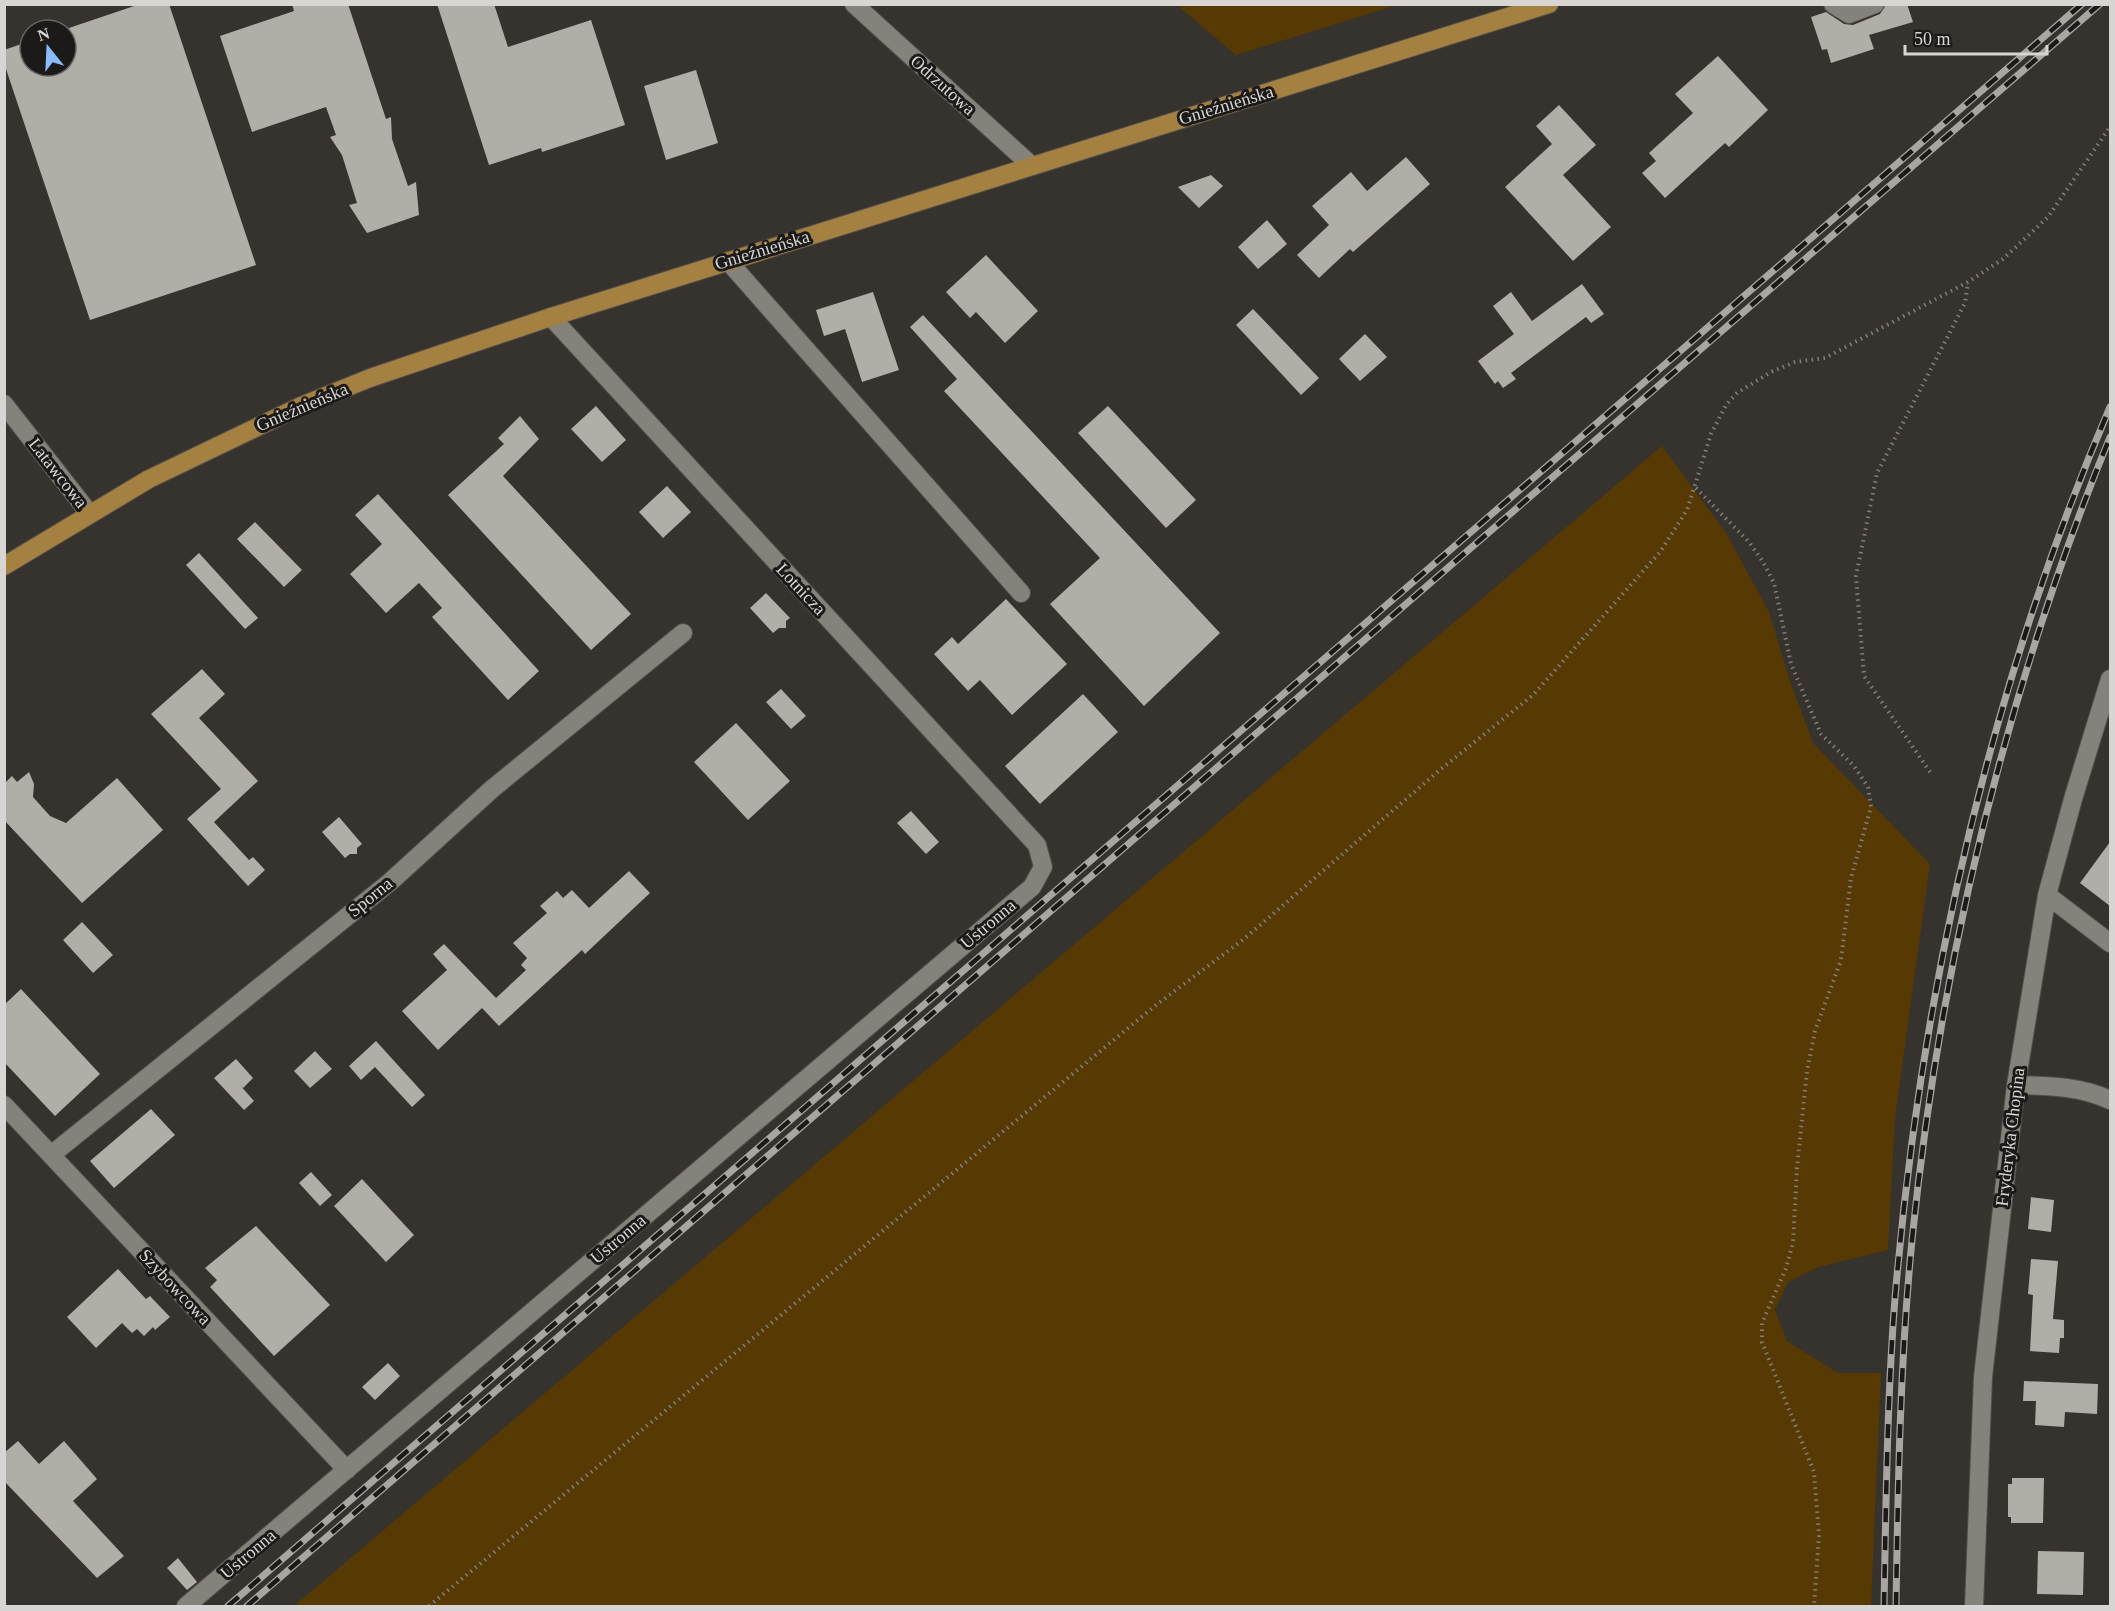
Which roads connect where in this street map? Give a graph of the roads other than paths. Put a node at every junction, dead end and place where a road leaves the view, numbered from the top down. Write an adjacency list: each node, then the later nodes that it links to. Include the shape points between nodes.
1 (854, 4): 5 (street, Odrzutowa)
2 (1549, 4): 5 (main road, Gnieźnieńska)
3 (1833, 4): 4 (street, via 1848,14)
4 (1875, 4)
5 (1032, 166): 6 (main road, Gnieźnieńska)
6 (728, 261): 7 (main road, Gnieźnieńska); 11 (street)
7 (551, 317): 9 (main road, Gnieźnieńska, via 448,350 301,406 170,468); 14 (street, Lotnicza, via 1037,845)
8 (4, 404): 9 (street, Latawcowa)
9 (89, 513): 10 (main road, Gnieźnieńska)
10 (4, 566)
11 (1022, 593)
12 (683, 633): 20 (street, Sporna, via 492,789 390,882)
13 (2110, 679): 15 (street, Fryderyka Chopina)
14 (1043, 867): 21 (street, Ustronna, via 1023,895)
15 (2047, 895): 16 (street); 17 (street, Fryderyka Chopina)
16 (2110, 943)
17 (2016, 1085): 18 (street, via 2064,1087); 23 (street, Fryderyka Chopina, via 1983,1377)
18 (2110, 1100)
19 (4, 1105): 20 (street, Szybowcowa)
20 (51, 1155): 21 (street, Szybowcowa)
21 (347, 1470): 22 (street, Ustronna)
22 (186, 1606)
23 (1974, 1606)

